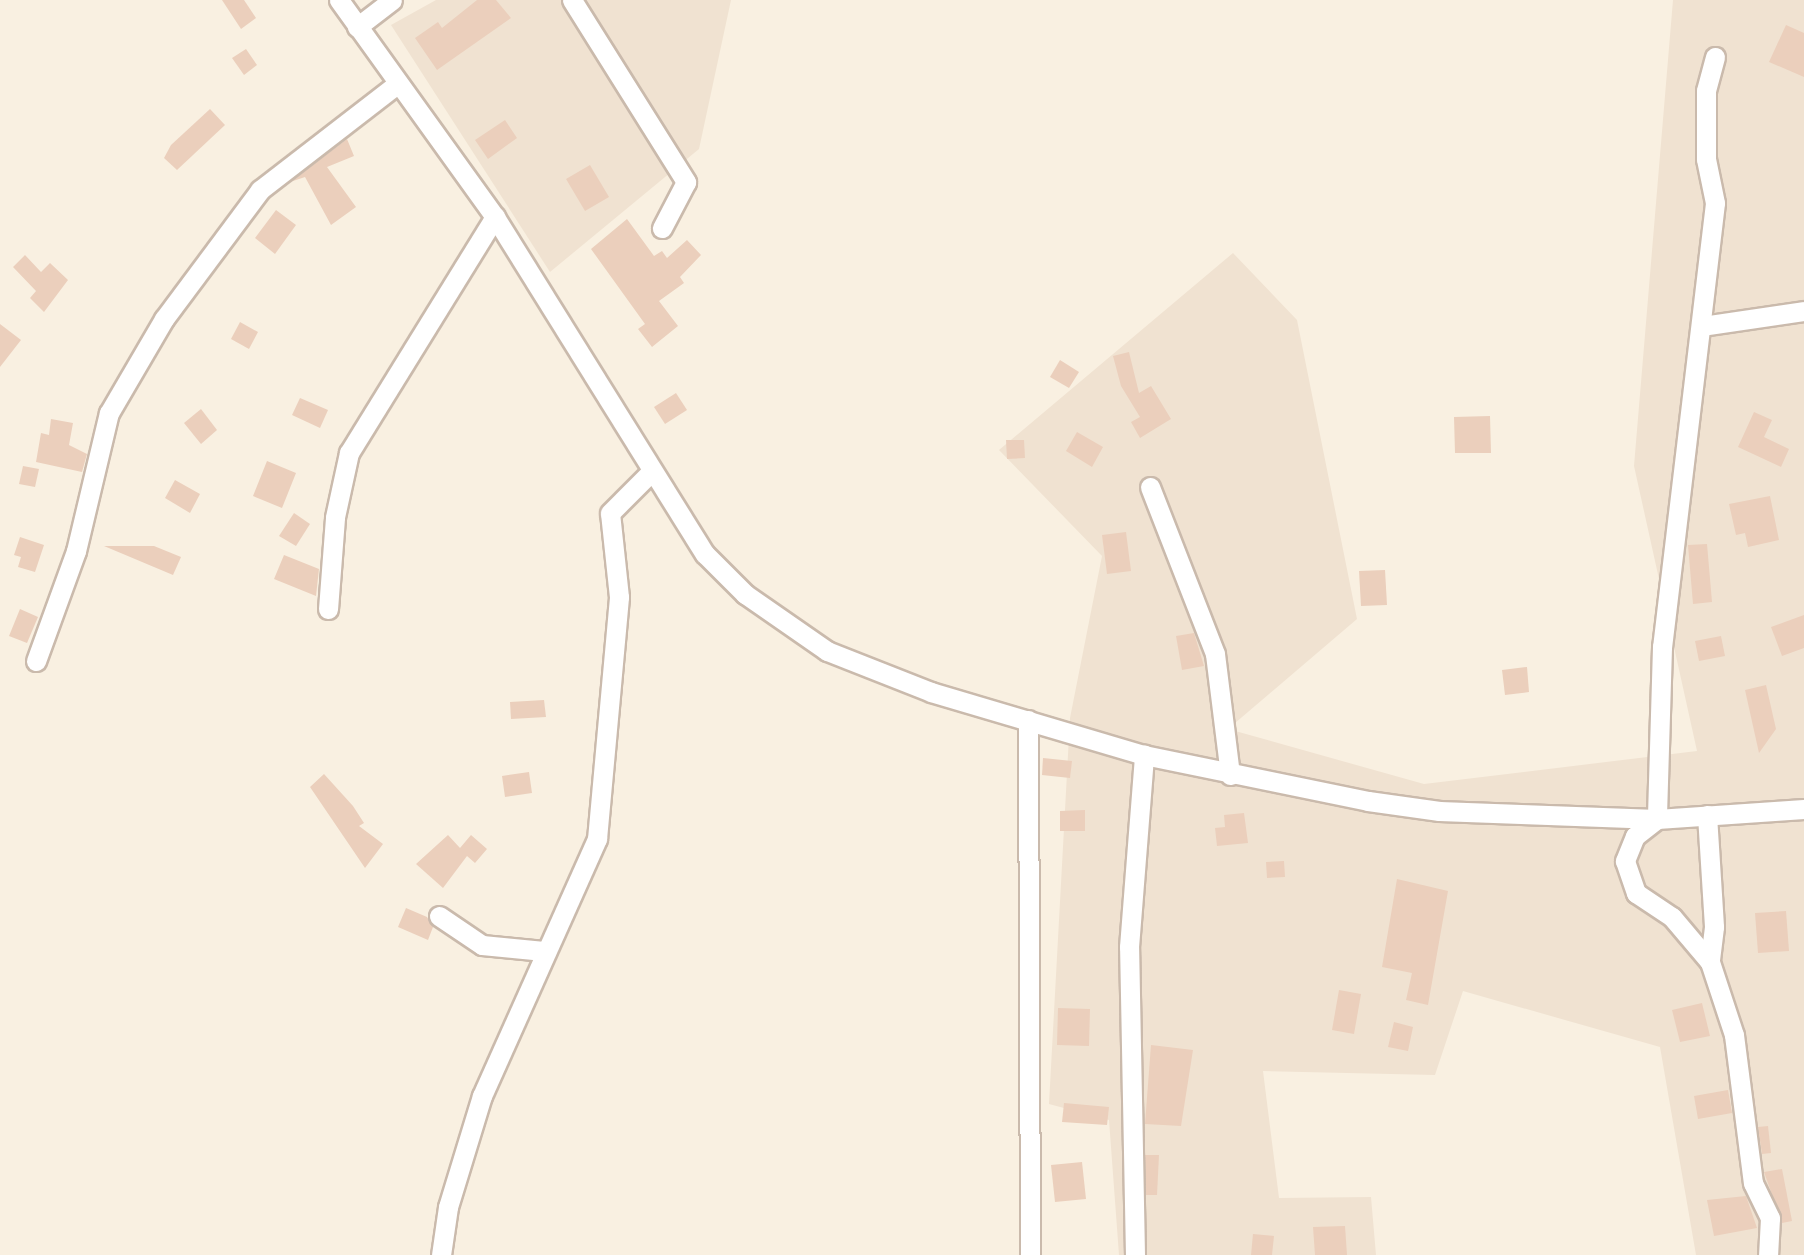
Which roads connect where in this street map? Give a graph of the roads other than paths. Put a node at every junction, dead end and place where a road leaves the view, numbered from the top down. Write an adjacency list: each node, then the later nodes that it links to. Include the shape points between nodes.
1 (339, 0): 4 (street)
2 (392, 0): 4 (street)
3 (572, 0): 8 (street, via 686,182)
4 (357, 27): 6 (street)
5 (1715, 57): 10 (street, via 1706,91 1706,159 1715,203)
6 (396, 85): 7 (street); 14 (street, via 260,190 164,319 109,413 76,551)
7 (495, 217): 11 (street); 13 (street, via 349,453 335,517)
8 (662, 228)
9 (1804, 311): 10 (street)
10 (1702, 326): 20 (street, via 1662,647)
11 (652, 471): 15 (street, via 719,571 827,651); 22 (street, via 610,513 619,597 597,839)
12 (1150, 487): 17 (street, via 1215,654)
13 (328, 609)
14 (36, 661)
15 (1028, 720): 16 (street); 25 (street)
16 (1144, 754): 17 (street); 26 (street, via 1129,947)
17 (1230, 775): 20 (street, via 1439,811)
18 (1804, 809): 19 (street)
19 (1707, 815): 20 (street); 23 (street, via 1714,927)
20 (1657, 819): 23 (street, via 1634,836 1625,861 1636,893 1672,916)
21 (439, 916): 22 (street, via 482,945)
22 (544, 951): 24 (street, via 482,1096 448,1206)
23 (1710, 962): 27 (street, via 1734,1035 1753,1183 1770,1218)
24 (441, 1255)
25 (1030, 1255)
26 (1135, 1255)
27 (1768, 1255)

